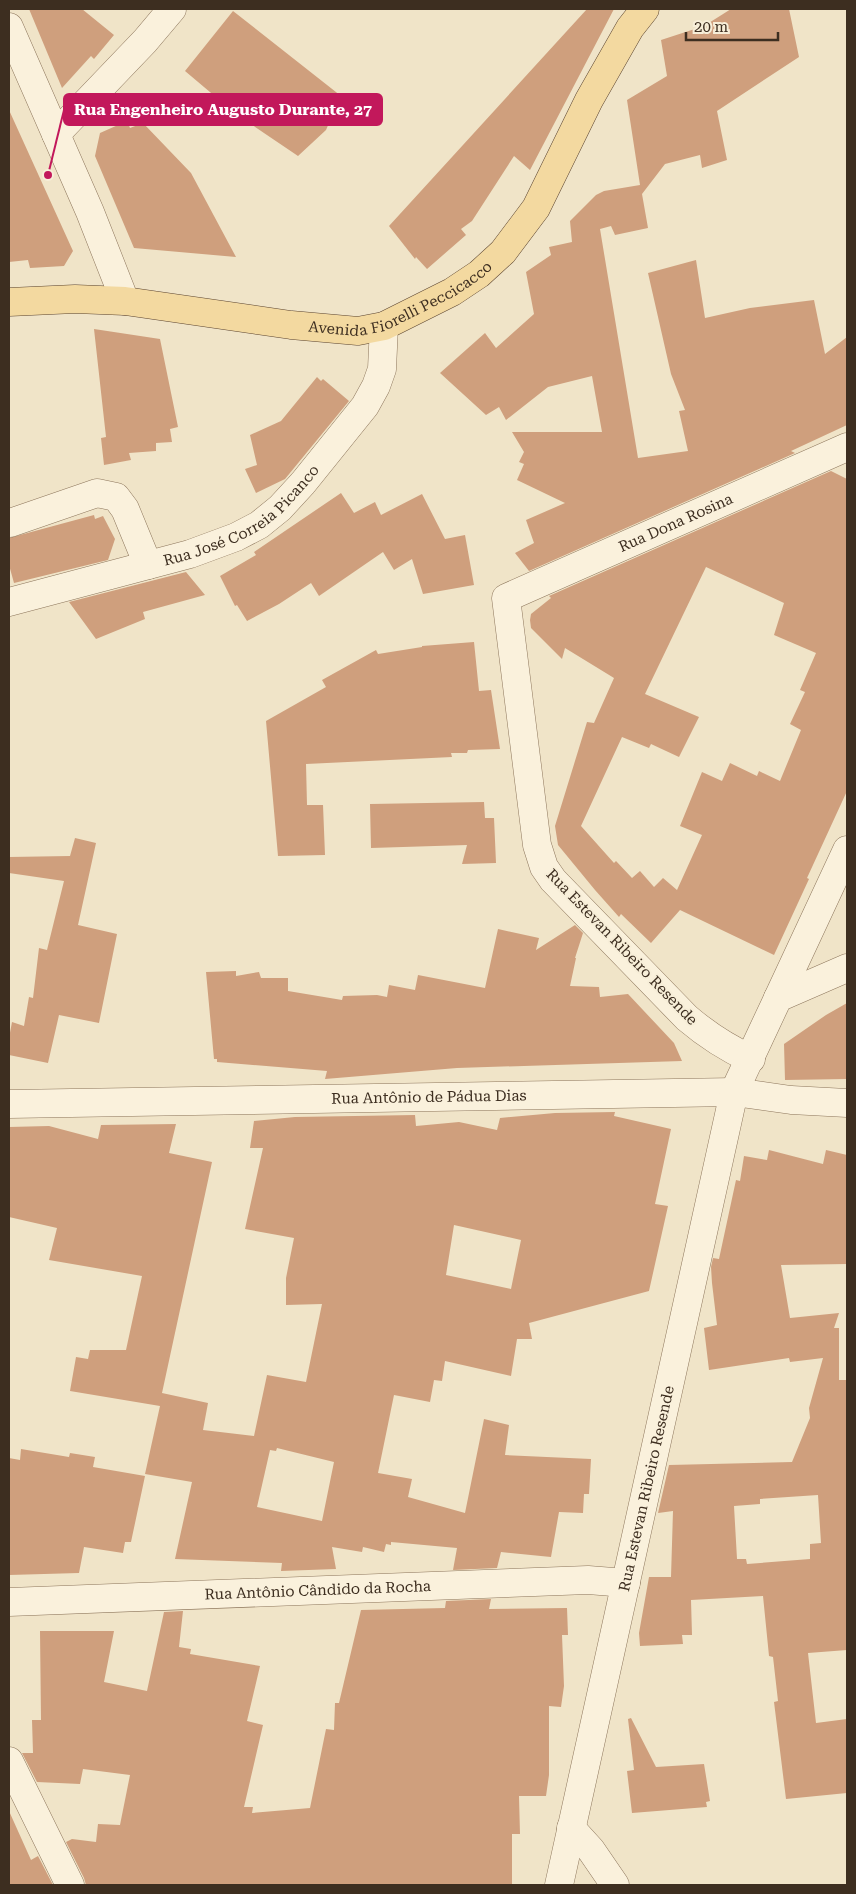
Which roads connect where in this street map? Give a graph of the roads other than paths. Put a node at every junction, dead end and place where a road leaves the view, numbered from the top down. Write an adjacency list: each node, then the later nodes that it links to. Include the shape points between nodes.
1 (172, 9): 4 (street)
2 (646, 9): 7 (main road, Avenida Fiorelli Peccicacco, via 630,28 589,100 536,208 503,252 452,292)
3 (9, 27): 4 (street)
4 (56, 134): 5 (street)
5 (125, 301): 6 (main road, Avenida Fiorelli Peccicacco); 7 (main road, Avenida Fiorelli Peccicacco, via 291,325 358,331)
6 (9, 302)
7 (384, 326): 10 (street, Rua José Correia Picanco, via 382,369 376,386 364,406 280,508 259,526 236,537)
8 (847, 447): 11 (street, Rua Dona Rosina)
9 (10, 523): 10 (street, via 97,493 116,497 125,508)
10 (148, 565): 12 (street, Rua José Correia Picanco)
11 (506, 598): 16 (street, Rua Estevan Ribeiro Resende, via 537,845 544,867 687,1018 704,1033)
12 (9, 602)
13 (847, 850): 15 (street, Rua Estevan Ribeiro Resende)
14 (847, 968): 15 (street)
15 (778, 998): 16 (street, Rua Estevan Ribeiro Resende)
16 (751, 1059): 17 (street, Rua Estevan Ribeiro Resende)
17 (734, 1092): 18 (street, Rua Antônio de Pádua Dias); 19 (street, Rua Antônio de Pádua Dias); 20 (street, Rua Estevan Ribeiro Resende)
18 (847, 1103)
19 (9, 1104)
20 (626, 1583): 21 (street, Rua Antônio Cândido da Rocha, via 588,1580); 23 (street, Rua Estevan Ribeiro Resende)
21 (9, 1602)
22 (9, 1761): 24 (street)
23 (571, 1828): 25 (street, Rua Estevan Ribeiro Resende); 26 (street)
24 (70, 1885)
25 (559, 1885)
26 (615, 1885)

